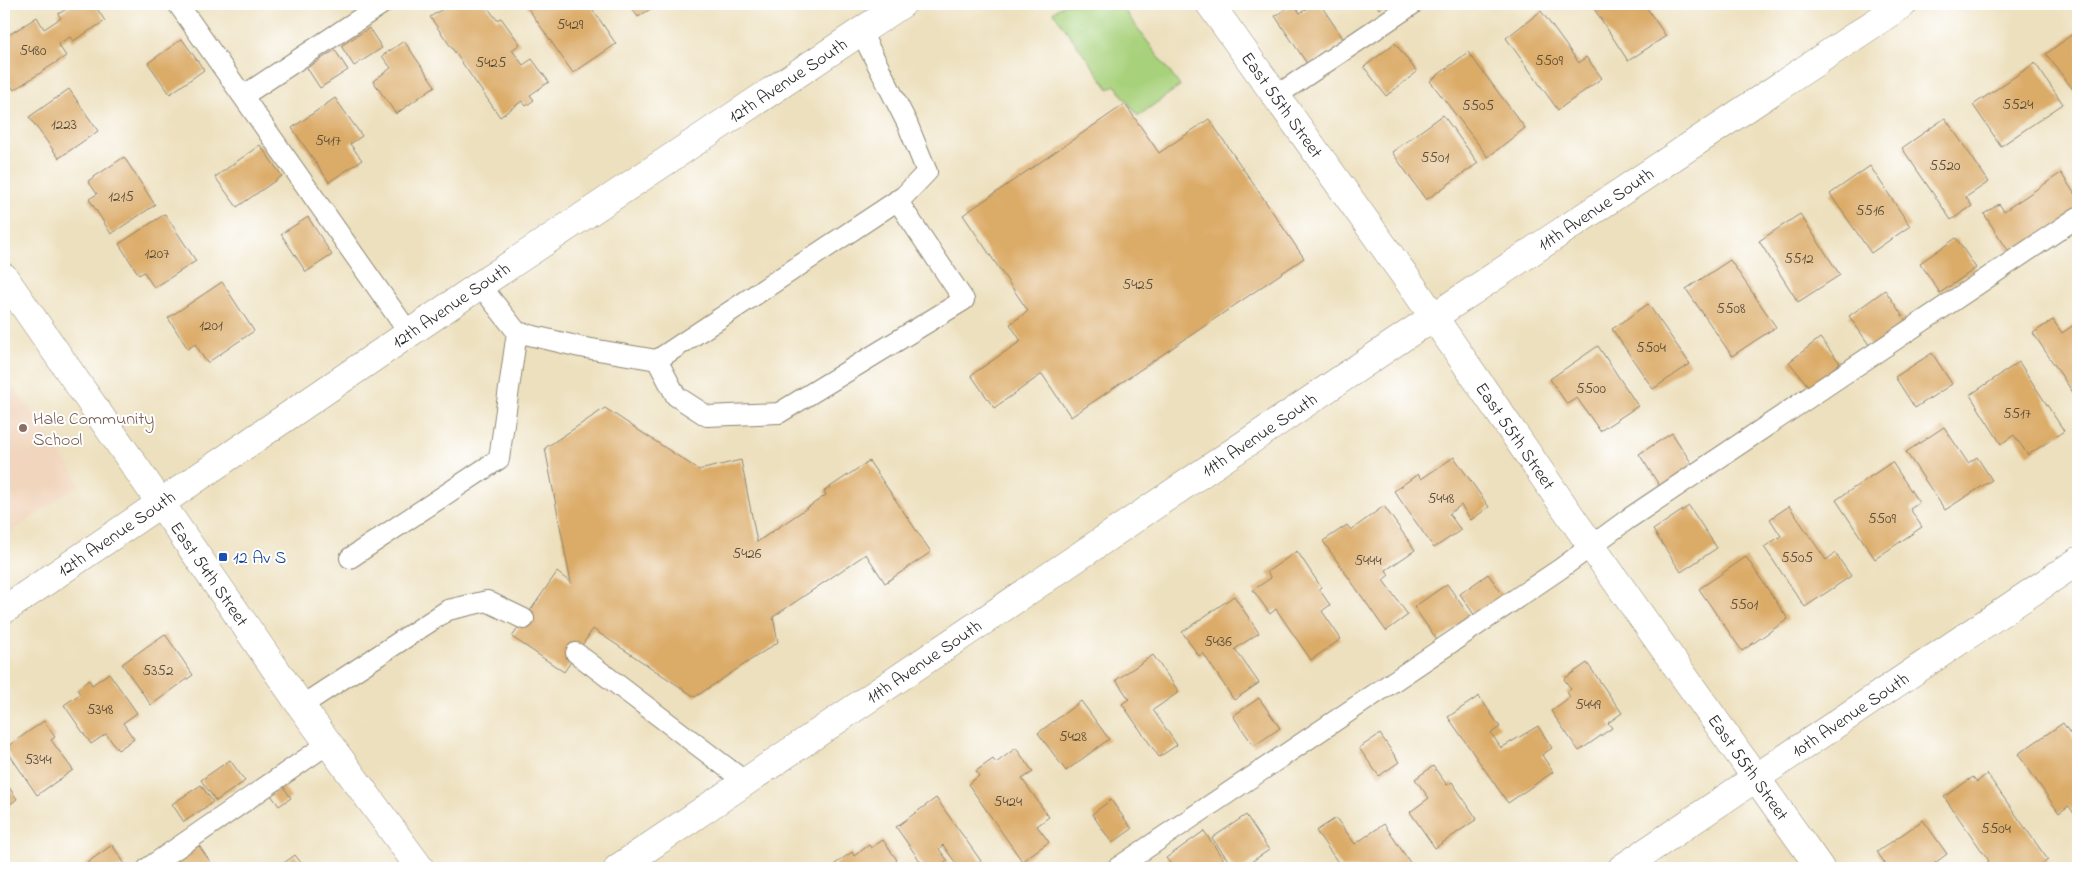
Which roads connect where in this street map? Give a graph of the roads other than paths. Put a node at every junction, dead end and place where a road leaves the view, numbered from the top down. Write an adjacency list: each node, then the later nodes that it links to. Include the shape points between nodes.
1 (178, 4): 8 (lane)
2 (382, 4): 8 (lane)
3 (902, 4): 7 (street, 12th Avenue South)
4 (1210, 4): 9 (street, East 55th Street)
5 (1413, 4): 9 (lane)
6 (1903, 4): 14 (street, 11th Avenue South)
7 (861, 32): 10 (lane, via 907,123 927,172); 13 (street, 12th Avenue South)
8 (242, 96): 16 (lane)
9 (1276, 96): 14 (street, East 55th Street)
10 (897, 200): 17 (lane); 17 (lane, via 964,300 779,413 707,416 676,396)
11 (2078, 218): 19 (lane, via 1628,519)
12 (4, 276): 18 (street, East 54th Street)
13 (480, 284): 15 (lane); 16 (street, 12th Avenue South)
14 (1434, 317): 19 (street, East 55th Street); 28 (street, 11th Avenue South)
15 (517, 332): 17 (lane); 20 (lane, via 499,459)
16 (409, 333): 18 (street, 12th Avenue South)
17 (656, 360)
18 (158, 502): 22 (street, 12th Avenue South); 25 (street, East 54th Street)
19 (1592, 547): 27 (street, East 55th Street); 32 (lane)
20 (350, 558)
21 (2078, 561): 27 (street, 10th Avenue South)
22 (4, 610)
23 (524, 619): 25 (lane, via 486,601 448,610)
24 (576, 653): 28 (lane)
25 (301, 706): 26 (street, East 54th Street)
26 (329, 743): 29 (lane); 30 (street, East 54th Street)
27 (1756, 778): 33 (street, 10th Avenue South); 34 (street, East 55th Street)
28 (747, 783): 31 (street, 11th Avenue South)
29 (148, 868)
30 (420, 868)
31 (618, 868)
32 (1117, 868)
33 (1622, 868)
34 (1820, 868)

